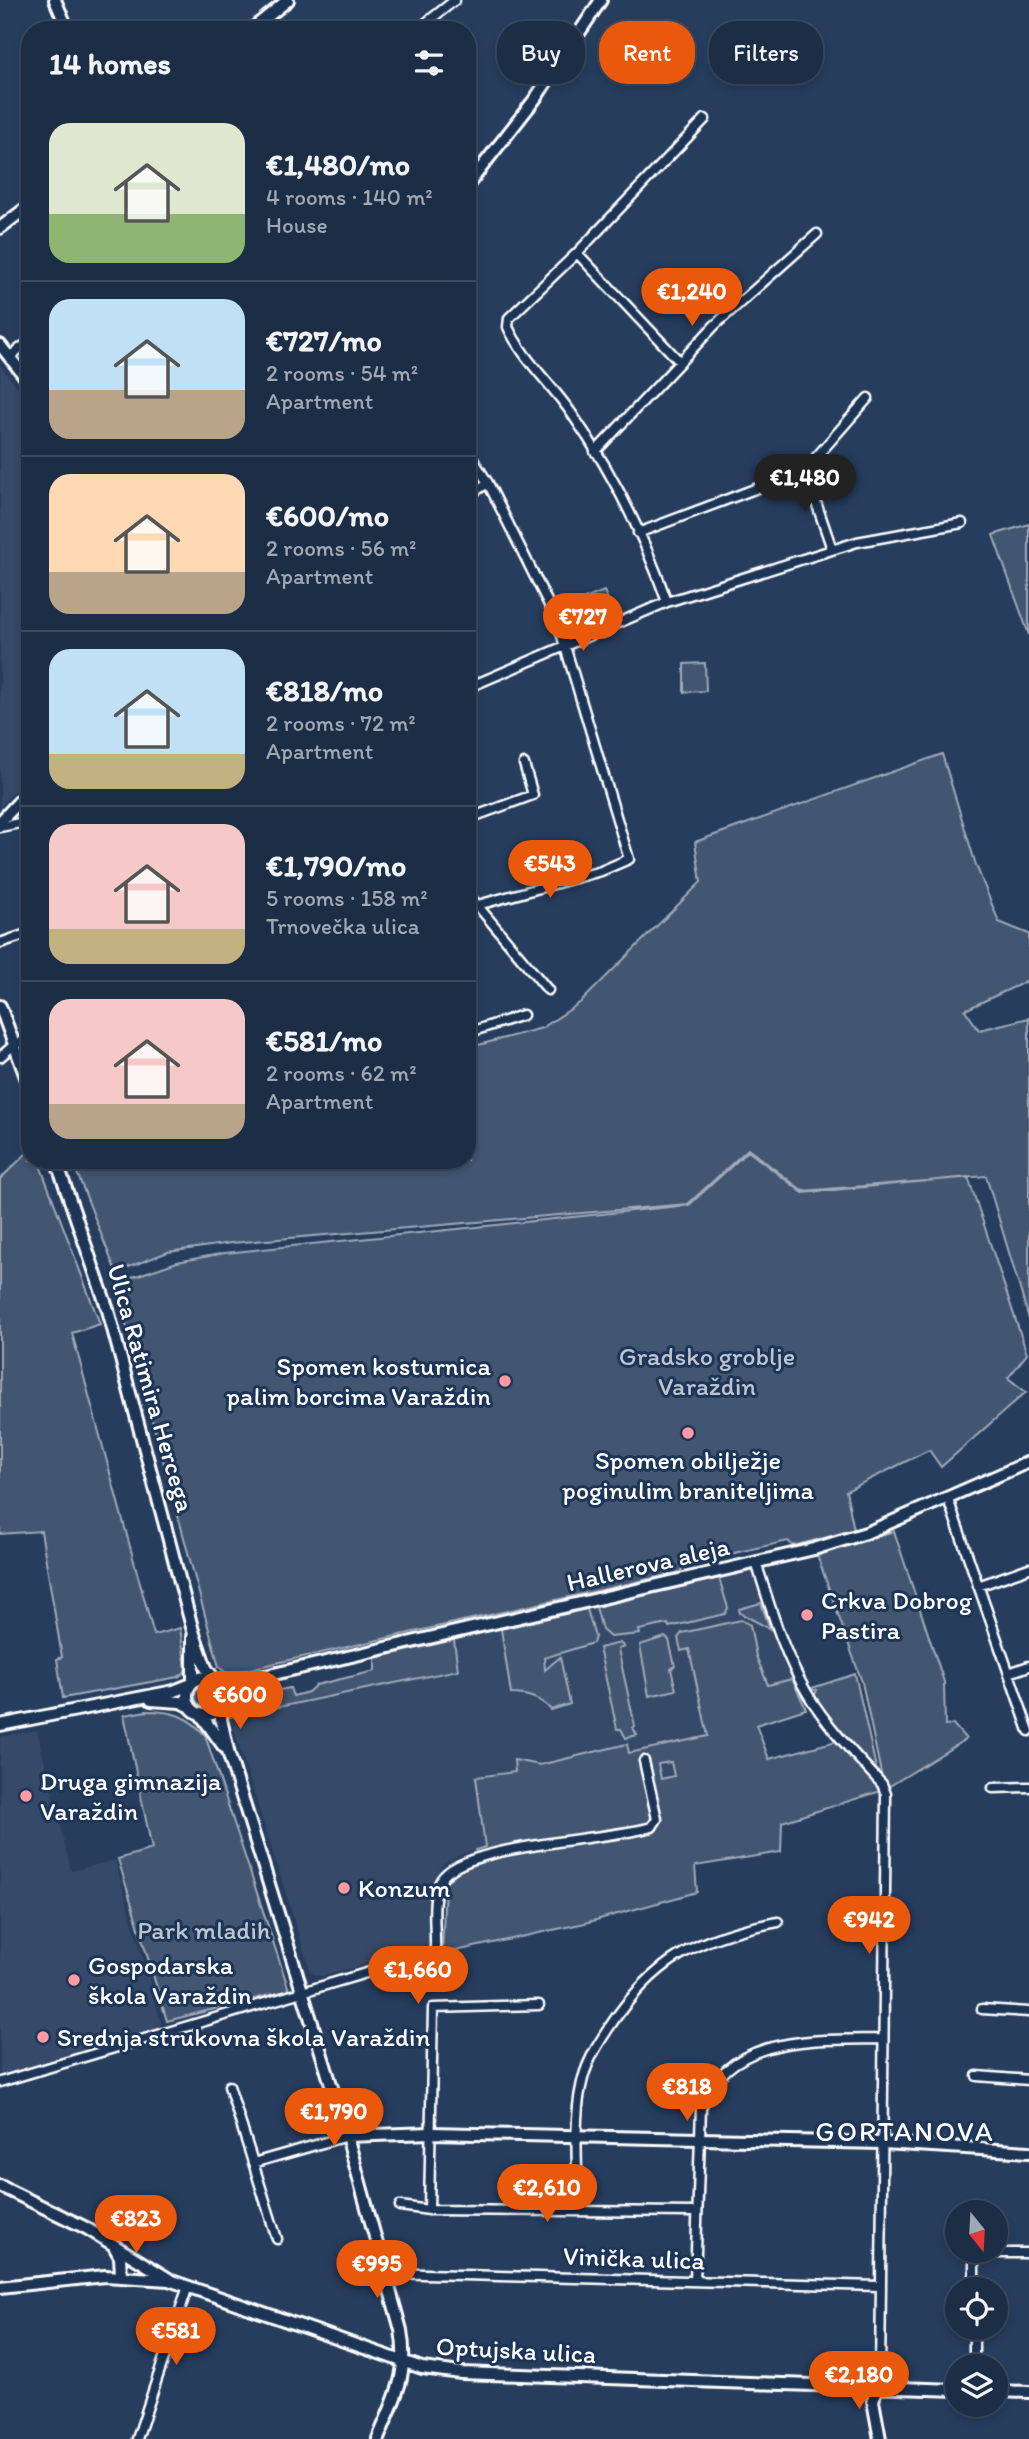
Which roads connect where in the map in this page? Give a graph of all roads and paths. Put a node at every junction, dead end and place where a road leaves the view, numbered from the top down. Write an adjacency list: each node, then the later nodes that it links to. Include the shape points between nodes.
1 (55, 0): 5 (main road)
2 (288, 0): 6 (main road)
3 (455, 0): 7 (street)
4 (601, 0): 9 (main road, via 535,99)
5 (64, 21)
6 (262, 21)
7 (428, 21)
8 (705, 119): 13 (street)
9 (476, 174)
10 (21, 212): 11 (main road)
11 (0, 228)
12 (817, 234): 17 (street)
13 (577, 253): 17 (street); 20 (street, via 509,318 508,327)
14 (0, 345): 16 (main road)
15 (21, 347): 16 (street)
16 (9, 356): 18 (main road)
17 (680, 362): 20 (street)
18 (21, 371)
19 (868, 398): 22 (street)
20 (595, 452): 26 (street)
21 (476, 464): 23 (street)
22 (805, 470): 26 (street); 27 (street)
23 (488, 483): 24 (street); 29 (street)
24 (476, 490)
25 (962, 523): 27 (street)
26 (638, 533): 28 (street)
27 (832, 549): 28 (street)
28 (667, 601): 29 (street)
29 (565, 645): 30 (street); 37 (street, via 629,859)
30 (476, 684)
31 (524, 764): 33 (street, via 533,795)
32 (21, 800): 35 (main road)
33 (476, 816)
34 (21, 822): 35 (street)
35 (0, 824)
36 (476, 902): 37 (street)
37 (479, 905): 38 (street); 41 (street)
38 (476, 906)
39 (21, 936): 40 (street)
40 (0, 943)
41 (548, 990)
42 (0, 1006): 46 (main road)
43 (523, 1015): 44 (street)
44 (476, 1030)
45 (21, 1042): 46 (street)
46 (14, 1045): 47 (street); 48 (main road)
47 (0, 1057)
48 (21, 1064)
49 (59, 1169): 55 (main road, Ulica Ratimira Hercega, via 108,1310)
50 (1029, 1462): 51 (main road, Hallerova aleja)
51 (948, 1499): 52 (main road, Hallerova aleja, via 844,1541); 54 (street)
52 (756, 1562): 58 (main road, Hallerova aleja); 76 (street, via 807,1693 826,1723 886,1794)
53 (1029, 1568): 54 (street)
54 (978, 1586): 57 (street)
55 (193, 1631): 59 (main road, Ulica Ratimira Hercega, via 206,1668); 60 (main road, Ulica Ratimira Hercega)
56 (1029, 1666): 57 (street)
57 (1009, 1673): 66 (street)
58 (265, 1676): 59 (main road, Hallerova aleja, via 232,1682); 62 (main road, Hallerova aleja, via 236,1690)
59 (216, 1679): 60 (main road, via 203,1677); 62 (main road, via 224,1689)
60 (191, 1683): 61 (main road); 63 (main road, via 186,1695)
61 (131, 1700): 63 (main road, via 175,1701); 65 (main road)
62 (223, 1703): 64 (main road, via 213,1714); 67 (main road, via 221,1719)
63 (189, 1706): 64 (main road)
64 (201, 1715): 67 (main road)
65 (0, 1725)
66 (1029, 1731)
67 (229, 1755): 72 (main road)
68 (644, 1761): 72 (street, via 657,1819 652,1827 490,1854 456,1866 438,1885 435,1949 430,1954)
69 (1029, 1787): 70 (street)
70 (993, 1788)
71 (778, 1922): 83 (street, via 732,1930 699,1943 660,1968 625,2003 588,2062 580,2089)
72 (303, 1992): 79 (street); 82 (main road)
73 (539, 2005): 81 (street, via 433,2008)
74 (982, 2009): 75 (street)
75 (1029, 2012)
76 (882, 2039): 84 (street, via 774,2043 745,2058 721,2074 708,2090 701,2108); 85 (street)
77 (977, 2076): 78 (street)
78 (1029, 2080)
79 (0, 2082)
80 (229, 2087): 87 (street)
81 (431, 2133): 82 (main road); 83 (main road); 90 (street)
82 (347, 2136): 87 (street); 96 (main road)
83 (578, 2136): 84 (main road); 91 (street)
84 (700, 2139): 85 (main road); 92 (street)
85 (883, 2143): 86 (main road); 102 (street)
86 (1029, 2152)
87 (253, 2163): 93 (street)
88 (0, 2186): 94 (main road)
89 (400, 2206): 90 (street)
90 (429, 2210): 91 (street)
91 (578, 2210): 92 (street)
92 (696, 2212): 100 (street)
93 (276, 2239)
94 (113, 2244): 97 (main road, via 120,2257); 99 (main road)
95 (1029, 2253): 98 (street, via 980,2253 974,2260)
96 (387, 2273): 100 (street, Vinička ulica); 104 (main road)
97 (121, 2276): 99 (main road, Optujska ulica); 103 (main road, Optujska ulica)
98 (974, 2277)
99 (169, 2280): 101 (main road, Optujska ulica)
100 (695, 2281): 102 (street, Vinička ulica)
101 (188, 2286): 104 (main road, Optujska ulica); 109 (street)
102 (879, 2286): 105 (street, via 880,2380)
103 (0, 2287)
104 (406, 2361): 105 (main road, Optujska ulica, via 461,2373); 110 (main road)
105 (876, 2389): 106 (main road, Optujska ulica); 111 (main road, via 873,2401)
106 (945, 2390)
107 (1008, 2391): 108 (main road)
108 (1029, 2392)
109 (137, 2439)
110 (378, 2439)
111 (880, 2439)

